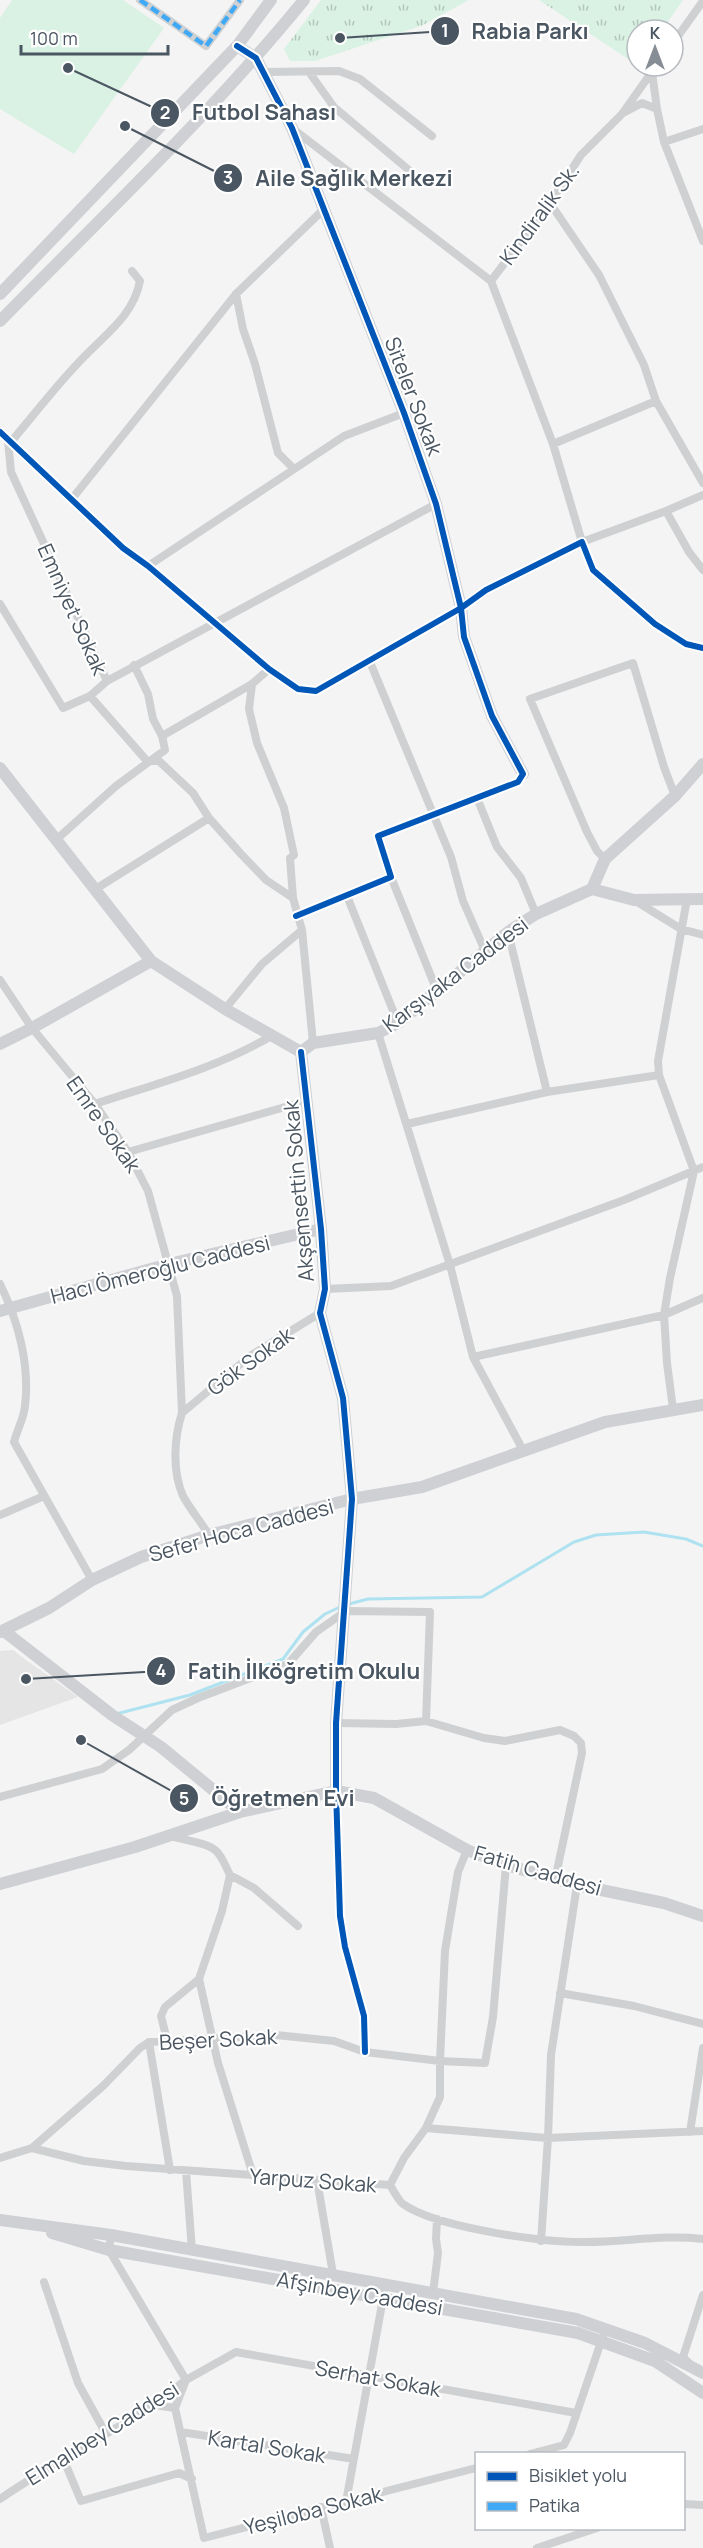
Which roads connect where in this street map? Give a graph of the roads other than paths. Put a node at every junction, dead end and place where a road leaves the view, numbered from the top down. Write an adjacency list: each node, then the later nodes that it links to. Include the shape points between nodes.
1 (140, 0): 2 (street, via 206,46)
2 (240, 0)
3 (271, 0): 7 (street)
4 (304, 0): 8 (street)
5 (703, 1): 6 (street)
6 (685, 26)
7 (237, 46): 8 (street, Siteler Sokak); 25 (street)
8 (256, 58): 9 (street, Siteler Sokak); 27 (street)
9 (265, 72): 10 (street); 15 (street, Siteler Sokak)
10 (309, 72): 17 (street, via 339,70 360,79); 19 (street, via 334,107)
11 (648, 78): 14 (street, Kindiralik Sk.)
12 (655, 78): 13 (street)
13 (657, 109): 14 (street, via 642,104); 18 (street)
14 (622, 114): 20 (street, Kindiralik Sk., via 581,155)
15 (292, 128): 21 (street, Siteler Sokak); 24 (street, Kindiralik Sk.)
16 (703, 129): 18 (street)
17 (432, 136)
18 (664, 142): 22 (street)
19 (410, 171)
20 (550, 203): 24 (street, Kindiralik Sk.); 28 (street, via 599,275 644,365)
21 (324, 209): 26 (street); 29 (street, Siteler Sokak)
22 (703, 241)
23 (132, 271): 31 (street, via 140,281 137,297 126,316 79,362)
24 (491, 281): 32 (street)
25 (0, 294)
26 (236, 294): 33 (street, via 278,453); 36 (street)
27 (0, 321)
28 (656, 401): 32 (street); 34 (street)
29 (404, 413): 33 (street, via 344,436); 37 (street, Siteler Sokak)
30 (0, 432): 31 (street)
31 (9, 442): 36 (street); 49 (street, Emniyet Sokak, via 11,472)
32 (553, 444): 39 (street)
33 (293, 468): 40 (street)
34 (703, 483)
35 (703, 495): 38 (street)
36 (71, 500): 40 (street)
37 (436, 504): 43 (street, Siteler Sokak); 44 (street)
38 (666, 511): 39 (street); 41 (street)
39 (582, 542): 43 (street, via 486,590); 45 (street, via 593,570 655,624 686,644)
40 (148, 566): 44 (street)
41 (703, 570)
42 (0, 604): 51 (street, Emniyet Sokak, via 63,708)
43 (461, 608): 46 (street); 56 (street, Siteler Sokak, via 464,637 492,716)
44 (214, 623): 47 (street); 48 (street)
45 (703, 648)
46 (370, 662): 48 (street, via 316,691 298,689); 59 (street)
47 (134, 665): 49 (street); 52 (street)
48 (269, 669): 50 (street)
49 (107, 681): 51 (street, Emniyet Sokak)
50 (252, 684): 52 (street); 67 (street, via 249,709 257,743 284,808 294,855 290,858)
51 (90, 696): 53 (street)
52 (163, 738): 53 (street, via 165,750)
53 (147, 761): 60 (street, via 159,761 193,793); 61 (street)
54 (703, 764): 57 (street)
55 (0, 768): 61 (street)
56 (523, 774): 58 (street, via 518,782)
57 (675, 796): 62 (street); 62 (street, via 633,663 530,699 588,832)
58 (477, 798): 59 (street); 71 (street, via 497,847 521,878)
59 (432, 814): 63 (street, via 378,836); 77 (street)
60 (209, 818): 65 (street); 67 (street, via 266,880)
61 (57, 839): 65 (street)
62 (605, 859): 64 (street)
63 (391, 877): 66 (street); 80 (street)
64 (592, 889): 70 (street); 71 (street, Karşıyaka Caddesi)
65 (94, 890): 78 (street)
66 (347, 896): 72 (street); 82 (street)
67 (292, 898): 72 (street)
68 (687, 899): 69 (street); 70 (street); 73 (street)
69 (703, 899)
70 (634, 900): 73 (street)
71 (536, 914): 75 (street, Karşıyaka Caddesi)
72 (296, 916): 74 (street)
73 (681, 929): 76 (street); 89 (street)
74 (302, 930): 81 (street, via 262,964); 86 (street)
75 (508, 932): 77 (street, Karşıyaka Caddesi); 90 (street)
76 (703, 934)
77 (485, 951): 80 (street, Karşıyaka Caddesi)
78 (151, 961): 81 (street); 83 (street)
79 (0, 980): 83 (street, Emre Sokak)
80 (437, 991): 82 (street, Karşıyaka Caddesi)
81 (225, 1009): 85 (street)
82 (398, 1023): 84 (street, Karşıyaka Caddesi)
83 (32, 1028): 87 (street); 92 (street, Emre Sokak)
84 (378, 1033): 86 (street, Karşıyaka Caddesi); 93 (street)
85 (273, 1035): 88 (street); 92 (street, via 188,1073)
86 (313, 1043): 88 (street, Karşıyaka Caddesi)
87 (0, 1044)
88 (301, 1052): 91 (street, Akşemsettin Sokak)
89 (659, 1074): 90 (street); 96 (street)
90 (547, 1092): 93 (street)
91 (306, 1101): 94 (street); 97 (street, Akşemsettin Sokak)
92 (95, 1104): 94 (street, Emre Sokak)
93 (407, 1124): 99 (street)
94 (128, 1152): 98 (street, Emre Sokak, via 148,1191)
95 (703, 1167): 96 (street)
96 (694, 1171): 99 (street); 105 (street)
97 (321, 1229): 98 (street, Hacı Ömeroğlu Caddesi); 101 (street, Akşemsettin Sokak)
98 (169, 1264): 103 (street, Hacı Ömeroğlu Caddesi); 109 (street, Gök Sokak, via 177,1296)
99 (450, 1265): 101 (street, via 391,1286); 106 (street)
100 (0, 1284): 103 (street)
101 (325, 1289): 104 (street, Akşemsettin Sokak)
102 (703, 1298): 105 (street)
103 (6, 1309): 111 (street, via 25,1365 25,1408 14,1442)
104 (320, 1313): 109 (street, Gök Sokak, via 250,1356); 112 (street, Akşemsettin Sokak, via 343,1398)
105 (664, 1315): 106 (street); 108 (street)
106 (473, 1357): 110 (street)
107 (703, 1404): 108 (street, Sefer Hoca Caddesi)
108 (673, 1409): 110 (street, Sefer Hoca Caddesi, via 605,1422)
109 (182, 1413): 114 (street, Gök Sokak, via 177,1429 178,1476 183,1495)
110 (524, 1452): 112 (street, Sefer Hoca Caddesi, via 422,1487)
111 (44, 1496): 113 (street); 115 (street)
112 (352, 1499): 114 (street, Sefer Hoca Caddesi); 116 (street, Akşemsettin Sokak)
113 (0, 1515)
114 (209, 1535): 115 (street, Sefer Hoca Caddesi, via 141,1557)
115 (92, 1580): 117 (street, Sefer Hoca Caddesi, via 49,1608)
116 (346, 1611): 118 (street, via 430,1612); 119 (street, Akşemsettin Sokak); 120 (street, via 316,1632 288,1665 172,1710)
117 (2, 1631): 120 (street)
118 (426, 1721): 119 (street); 128 (street, via 505,1741 560,1730 580,1743 582,1753)
119 (336, 1723): 121 (street, Akşemsettin Sokak)
120 (142, 1736): 122 (street, via 102,1769); 123 (street)
121 (336, 1791): 123 (street, Fatih Caddesi); 125 (street, Fatih Caddesi, via 374,1798); 140 (street, via 340,1916 364,2016)
122 (0, 1797)
123 (240, 1812): 124 (street, Fatih Caddesi)
124 (169, 1835): 127 (street, via 217,1851); 129 (street, Fatih Caddesi)
125 (467, 1850): 126 (street, Fatih Caddesi); 141 (street, Yarpuz Sokak, via 458,1872 445,1951)
126 (506, 1865): 128 (street, Fatih Caddesi); 141 (street, Beşer Sokak, via 493,2017 485,2063)
127 (230, 1875): 132 (street, via 254,1888); 133 (street)
128 (555, 1880): 130 (street, Fatih Caddesi)
129 (0, 1884)
130 (576, 1885): 131 (street, Fatih Caddesi, via 636,1896); 134 (street)
131 (703, 1916)
132 (298, 1926)
133 (199, 1979): 136 (street); 137 (street, via 165,2007 161,2016)
134 (560, 1994): 135 (street, via 634,2006); 145 (street, via 551,2055)
135 (703, 2024)
136 (213, 2038): 137 (street, Beşer Sokak); 140 (street, Beşer Sokak, via 276,2035 334,2042); 150 (street)
137 (167, 2040): 138 (street, Beşer Sokak)
138 (149, 2042): 146 (street, Beşer Sokak); 148 (street)
139 (703, 2048): 144 (street)
140 (365, 2052): 141 (street, Beşer Sokak)
141 (440, 2061): 142 (street, Yarpuz Sokak, via 440,2097)
142 (426, 2128): 145 (street); 152 (street, Yarpuz Sokak)
143 (703, 2131): 144 (street)
144 (690, 2132): 145 (street)
145 (548, 2138): 157 (street)
146 (32, 2148): 147 (street, Beşer Sokak); 148 (street, Yarpuz Sokak, via 84,2161)
147 (0, 2158)
148 (170, 2170): 149 (street, Yarpuz Sokak)
149 (186, 2171): 150 (street, Yarpuz Sokak); 159 (street)
150 (253, 2175): 151 (street, Yarpuz Sokak)
151 (317, 2180): 152 (street, Yarpuz Sokak); 160 (street)
152 (390, 2185): 153 (street, via 402,2203)
153 (437, 2219): 157 (street); 163 (street)
154 (4, 2220): 155 (street, Afşinbey Caddesi); 158 (street, Afşinbey Caddesi)
155 (111, 2235): 158 (street); 159 (street, Afşinbey Caddesi)
156 (703, 2239): 157 (street)
157 (541, 2241)
158 (109, 2250): 165 (street, Afşinbey Caddesi); 171 (street, Elmalıbey Caddesi)
159 (192, 2250): 160 (street, Afşinbey Caddesi)
160 (333, 2274): 162 (street, Afşinbey Caddesi)
161 (44, 2282): 177 (street, via 78,2383)
162 (386, 2284): 163 (street, Afşinbey Caddesi); 165 (street)
163 (433, 2293): 166 (street, Afşinbey Caddesi)
164 (703, 2295): 168 (street, via 683,2357)
165 (384, 2297): 167 (street, Afşinbey Caddesi, via 578,2333); 170 (street)
166 (605, 2327): 167 (street); 168 (street, Afşinbey Caddesi)
167 (602, 2341): 172 (street, Afşinbey Caddesi, via 655,2361); 175 (street)
168 (690, 2365): 169 (street, Afşinbey Caddesi)
169 (703, 2373)
170 (368, 2377): 171 (street, Serhat Sokak, via 236,2352); 175 (street, Serhat Sokak); 180 (street)
171 (186, 2380): 173 (street, Elmalıbey Caddesi); 174 (street)
172 (703, 2393)
173 (154, 2405): 174 (street); 177 (street, Elmalıbey Caddesi)
174 (175, 2408): 176 (street, Yeşiloba Sokak)
175 (576, 2413): 178 (street, via 564,2445)
176 (181, 2432): 180 (street, Kartal Sokak); 182 (street, Yeşiloba Sokak)
177 (106, 2434): 179 (street, Elmalıbey Caddesi)
178 (538, 2452)
179 (63, 2458): 182 (street, via 81,2501 179,2473); 183 (street, Elmalıbey Caddesi)
180 (354, 2459): 184 (street)
181 (475, 2469): 184 (street, Yeşiloba Sokak)
182 (192, 2479): 187 (street, Yeşiloba Sokak, via 204,2538)
183 (0, 2499)
184 (346, 2502): 187 (street, Yeşiloba Sokak)
185 (685, 2504): 186 (street)
186 (703, 2505)
187 (321, 2507): 189 (street)
188 (594, 2530): 190 (street)
189 (330, 2548)
190 (537, 2548)

